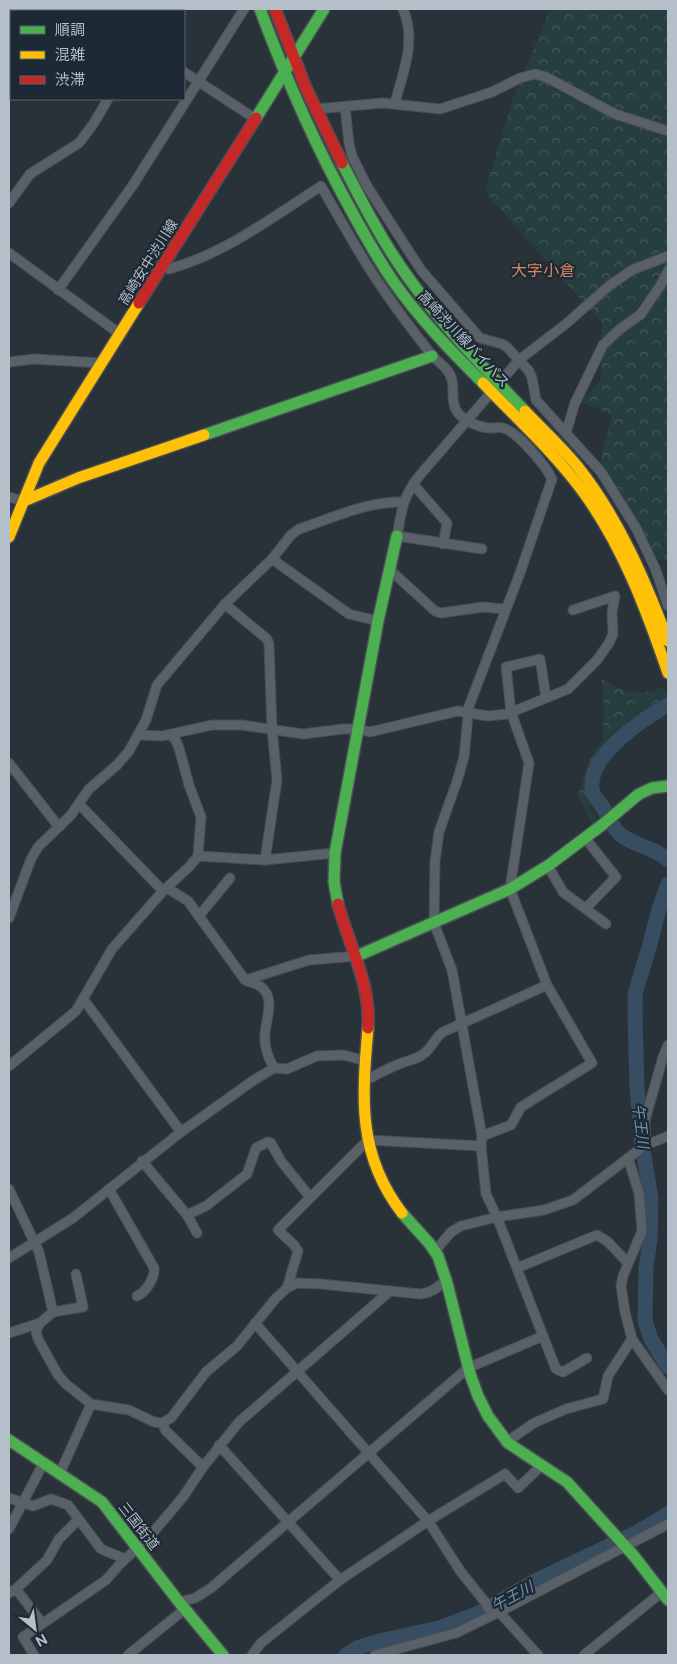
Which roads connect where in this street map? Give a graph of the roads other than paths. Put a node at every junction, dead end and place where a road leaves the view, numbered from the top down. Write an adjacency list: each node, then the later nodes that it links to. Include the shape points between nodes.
1 (244, 9): 9 (street)
2 (260, 9): 7 (street, 高崎渋川線バイパス)
3 (275, 9): 6 (street, 高崎渋川線バイパス)
4 (324, 9): 6 (street, 高崎安中渋川線)
5 (403, 9): 13 (street, via 408,21 410,46)
6 (292, 57): 7 (street, 高崎安中渋川線); 15 (street, 高崎渋川線バイパス)
7 (284, 70): 16 (street, 高崎安中渋川線); 29 (street, 高崎渋川線バイパス, via 300,111 339,189 380,262 413,307)
8 (185, 73): 9 (street)
9 (197, 80): 11 (street); 16 (street)
10 (107, 100): 18 (street, via 79,143 30,174)
11 (185, 100)
12 (185, 100): 23 (street, via 133,185)
13 (395, 103): 14 (street); 17 (street, via 429,109 446,108 535,74 615,114)
14 (345, 107): 15 (street); 26 (street, via 348,142 358,171 421,270 480,338 502,344)
15 (315, 109): 29 (street, 高崎渋川線バイパス, via 356,191 409,279)
16 (254, 118): 21 (street, 高崎安中渋川線)
17 (668, 131)
18 (9, 203)
19 (9, 253): 23 (street)
20 (668, 256): 26 (street, via 632,270 610,285)
21 (163, 266): 24 (street, 高崎安中渋川線); 25 (street, via 169,269 188,264 234,241 321,186 368,266)
22 (668, 271): 31 (street, via 640,314 603,345)
23 (58, 290): 24 (street)
24 (120, 334): 28 (street, 高崎安中渋川線)
25 (432, 356): 30 (street, via 448,371 452,379 454,406); 34 (street, via 78,478)
26 (519, 360): 29 (street); 31 (street, via 532,378 536,400)
27 (9, 362): 28 (street, via 34,359)
28 (102, 363): 34 (street, 高崎安中渋川線, via 39,463)
29 (495, 388): 30 (street); 47 (street, 高崎渋川線バイパス, via 570,459 604,504 633,556); 48 (street, 高崎渋川線バイパス, via 563,466 614,540 629,568)
30 (467, 420): 32 (street); 44 (street, via 486,427 505,428 541,461 552,479)
31 (566, 433): 43 (street, via 601,472 636,528)
32 (413, 484): 35 (street); 38 (street, via 447,523)
33 (9, 497): 34 (street)
34 (24, 501): 37 (street, 高崎安中渋川線)
35 (404, 502): 36 (street); 40 (street, via 390,501 364,507 299,529)
36 (397, 536): 38 (street); 41 (street)
37 (9, 537)
38 (443, 544): 39 (street)
39 (482, 549)
40 (272, 559): 42 (street); 46 (street, via 349,614)
41 (389, 569): 44 (street, via 435,611 483,607); 46 (street)
42 (225, 604): 52 (street, via 270,644); 54 (street, via 157,685)
43 (668, 606)
44 (505, 609): 50 (street)
45 (573, 610): 49 (street, via 615,596 613,634 601,656 568,689)
46 (378, 621): 53 (street)
47 (668, 641)
48 (668, 673)
49 (546, 697): 51 (street); 51 (street, via 540,659 506,667)
50 (468, 712): 51 (street, via 488,716); 53 (street, via 458,711 370,732); 71 (street, via 464,757 439,832)
51 (511, 712): 66 (street, via 529,763)
52 (272, 728): 53 (street, via 303,734); 55 (street, via 212,725); 63 (street, via 277,780)
53 (358, 729): 61 (street)
54 (138, 734): 55 (street); 58 (street, via 129,751 89,789)
55 (171, 735): 62 (street, via 179,748 201,817)
56 (9, 763): 59 (street)
57 (668, 786): 60 (street, via 647,789)
58 (79, 804): 59 (street); 67 (street)
59 (59, 827): 70 (street, via 38,847)
60 (585, 838): 64 (street); 68 (street, via 616,877)
61 (335, 853): 63 (street); 73 (street, via 335,891)
62 (198, 856): 63 (street); 67 (street)
63 (265, 860)
64 (548, 866): 66 (street); 68 (street, via 563,892)
65 (230, 878): 69 (street)
66 (510, 889): 71 (street); 75 (street)
67 (165, 890): 69 (street, via 188,901); 76 (street, via 112,949)
68 (586, 908): 72 (street)
69 (199, 916): 74 (street)
70 (9, 918)
71 (434, 923): 73 (street); 77 (street, via 452,970)
72 (606, 924)
73 (357, 956): 74 (street, via 309,960); 79 (street, via 370,1020)
74 (245, 980): 81 (street, via 259,984 270,1002 265,1035 267,1056)
75 (547, 985): 77 (street); 84 (street, via 592,1063 521,1107 511,1125)
76 (84, 1000): 80 (street, via 67,1020); 83 (street)
77 (462, 1024): 82 (street, via 438,1036 428,1051 416,1059); 84 (street)
78 (668, 1045): 88 (street, via 645,1120)
79 (365, 1061): 81 (street, via 329,1055 317,1056 287,1068); 82 (street)
80 (9, 1066)
81 (274, 1068): 83 (street)
82 (365, 1081): 86 (street)
83 (181, 1132): 90 (street)
84 (482, 1136): 87 (street)
85 (668, 1137): 88 (street)
86 (368, 1140): 87 (street); 93 (street); 98 (street, via 373,1162 389,1195)
87 (481, 1146): 95 (street, via 486,1194)
88 (644, 1146): 89 (street)
89 (629, 1157): 95 (street, via 572,1200 544,1210); 100 (street, via 639,1192 642,1231)
90 (142, 1161): 92 (street); 94 (street)
91 (9, 1189): 97 (street)
92 (108, 1189): 97 (street, via 74,1218); 106 (street, via 154,1268 155,1273 143,1294)
93 (310, 1197): 94 (street, via 268,1142 256,1148 247,1174 206,1206); 104 (street, via 278,1230 298,1251)
94 (187, 1215): 96 (street)
95 (497, 1217): 98 (street, via 455,1228); 101 (street)
96 (197, 1233)
97 (34, 1241): 99 (street); 107 (street, via 43,1264)
98 (435, 1251): 103 (street)
99 (9, 1258)
100 (628, 1263): 101 (street, via 608,1241 597,1235); 112 (street, via 621,1286)
101 (517, 1268): 111 (street)
102 (76, 1274): 107 (street, via 83,1307)
103 (446, 1281): 105 (street, via 428,1293); 114 (street)
104 (287, 1288): 105 (street, via 297,1284 320,1284); 109 (street)
105 (390, 1291): 115 (street)
106 (137, 1296)
107 (53, 1312): 108 (street)
108 (40, 1323): 110 (street); 117 (street, via 36,1331 38,1339 58,1375)
109 (255, 1323): 115 (street); 118 (street, via 237,1346 206,1372 170,1418)
110 (9, 1333)
111 (543, 1336): 113 (street, via 556,1369 563,1372); 114 (street)
112 (632, 1339): 116 (street); 120 (street, via 608,1376 603,1399 566,1409)
113 (587, 1358)
114 (468, 1368): 120 (street, via 482,1406); 122 (street)
115 (296, 1371): 121 (street, via 238,1422); 122 (street)
116 (668, 1390)
117 (91, 1404): 118 (street, via 130,1410); 126 (street)
118 (162, 1423): 125 (street, via 166,1431)
119 (9, 1440): 123 (street, 三国街道)
120 (508, 1441): 124 (street, via 527,1458)
121 (219, 1445): 125 (street); 130 (street)
122 (368, 1453): 130 (street); 131 (street)
123 (44, 1462): 126 (street, 三国街道); 128 (street)
124 (542, 1465): 131 (street, via 518,1488 505,1474); 134 (street, via 566,1482)
125 (203, 1467): 135 (street, via 183,1498)
126 (60, 1473): 135 (street, 三国街道, via 102,1502)
127 (9, 1498): 128 (street)
128 (24, 1502): 129 (street, via 33,1506 51,1499 68,1505); 133 (street)
129 (78, 1520): 136 (street, via 101,1549); 138 (street, via 59,1539 47,1560)
130 (289, 1522): 137 (street); 140 (street, via 211,1588)
131 (428, 1522): 137 (street); 141 (street)
132 (668, 1524): 134 (street)
133 (9, 1529)
134 (623, 1542): 139 (street); 141 (street)
135 (137, 1547): 136 (street); 140 (street, 三国街道)
136 (124, 1559): 142 (street, via 106,1580)
137 (340, 1580): 147 (street, via 261,1643)
138 (12, 1591): 142 (street)
139 (665, 1596): 143 (street)
140 (182, 1605): 145 (street); 146 (street, 三国街道)
141 (494, 1614): 148 (street, via 456,1633); 149 (street)
142 (42, 1623): 144 (street, via 22,1637)
143 (593, 1652): 150 (street)
144 (34, 1655)
145 (128, 1655)
146 (224, 1655)
147 (252, 1655)
148 (375, 1655)
149 (538, 1655)
150 (584, 1655)

